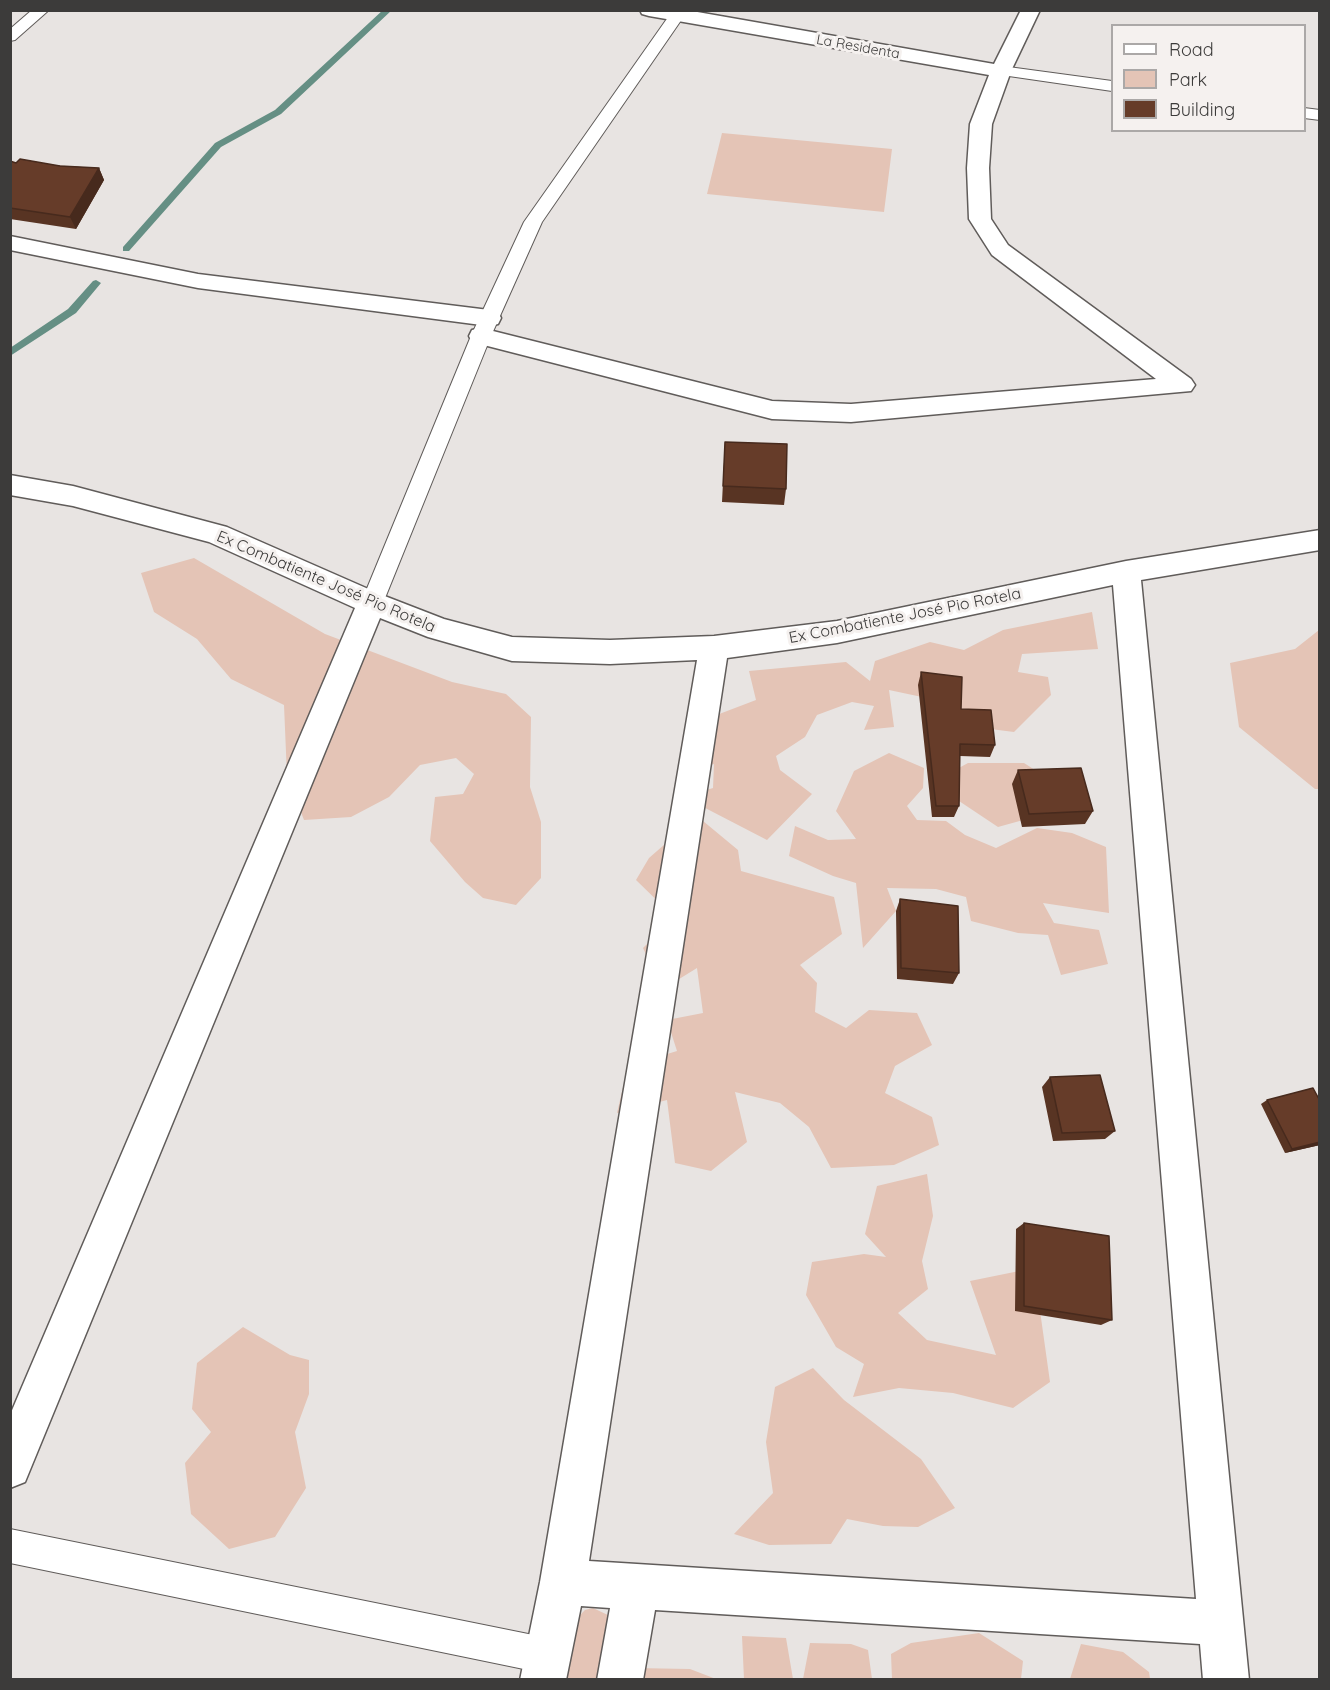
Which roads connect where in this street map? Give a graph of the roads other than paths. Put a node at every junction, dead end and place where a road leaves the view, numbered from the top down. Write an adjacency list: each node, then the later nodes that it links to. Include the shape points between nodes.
1 (42, 10): 5 (lane)
2 (649, 10): 4 (street, La Residenta)
3 (1031, 10): 6 (street)
4 (676, 16): 6 (street, La Residenta); 9 (lane, via 533,222)
5 (10, 37)
6 (1001, 71): 7 (lane); 9 (street, via 981,124 980,219 1000,250 1182,385 851,413 772,410)
7 (1111, 86)
8 (10, 243): 9 (street, via 198,281)
9 (485, 327): 13 (lane)
10 (10, 486): 13 (street, Ex Combatiente José Pio Rotela, via 73,496 217,534)
11 (1320, 540): 12 (street, Ex Combatiente José Pio Rotela)
12 (1126, 572): 14 (street, Ex Combatiente José Pio Rotela, via 837,632); 19 (street)
13 (372, 603): 14 (street, Ex Combatiente José Pio Rotela, via 438,629 512,650); 15 (street)
14 (714, 648): 17 (street)
15 (10, 1467)
16 (10, 1546): 20 (lane)
17 (563, 1582): 18 (street); 20 (street)
18 (638, 1586): 19 (street); 21 (street)
19 (1222, 1623): 22 (street)
20 (546, 1668)
21 (620, 1680)
22 (1226, 1680)

